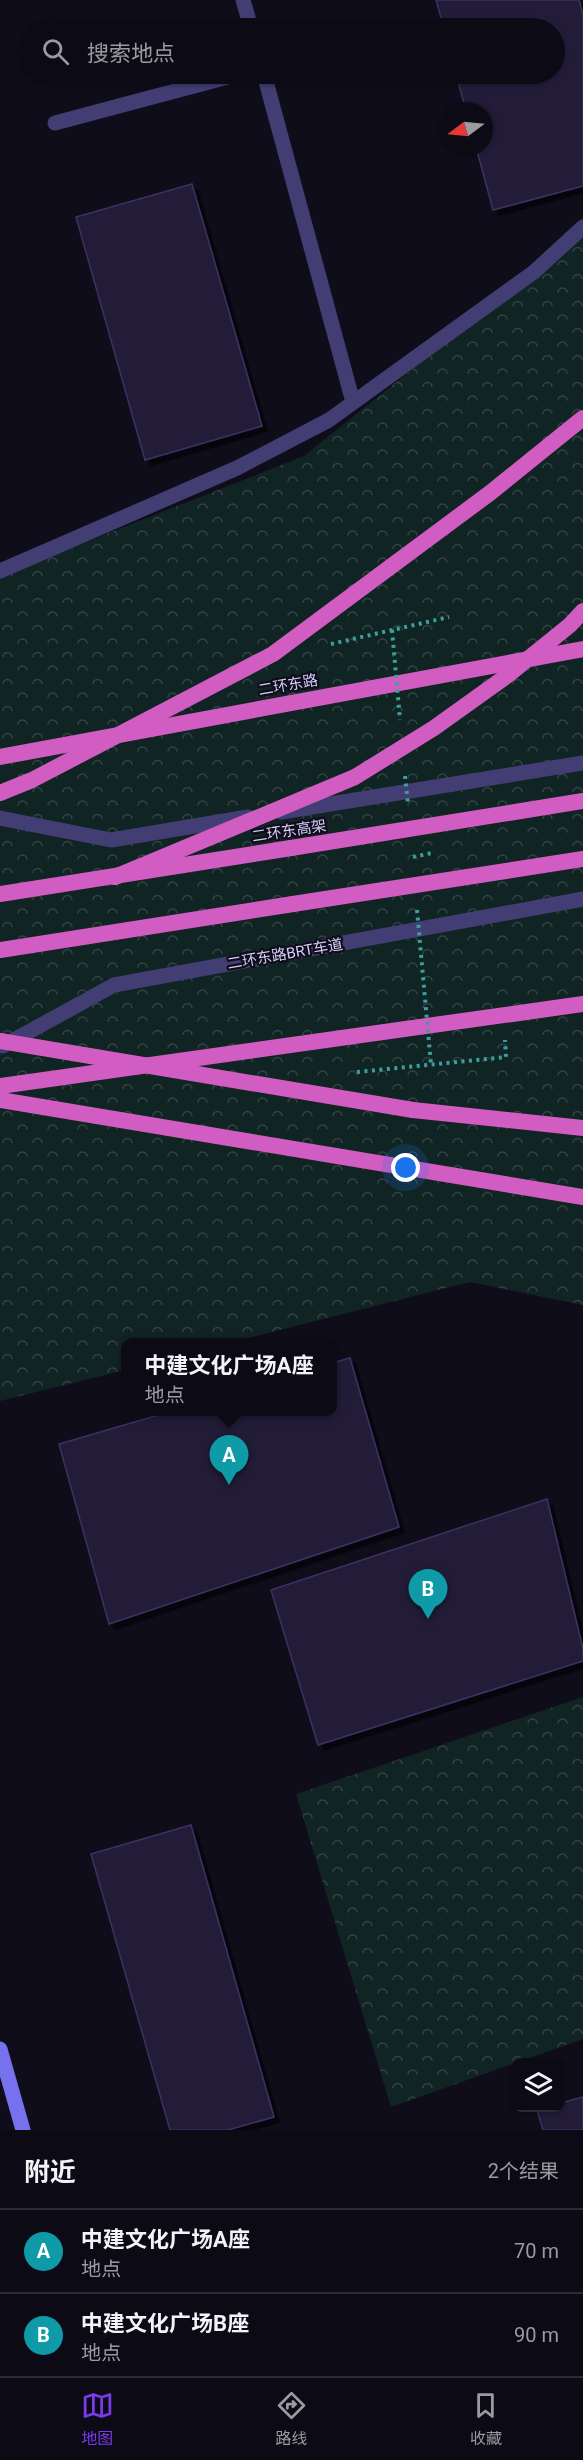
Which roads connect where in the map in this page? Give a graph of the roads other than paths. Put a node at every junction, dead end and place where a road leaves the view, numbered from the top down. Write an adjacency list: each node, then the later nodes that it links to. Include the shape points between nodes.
1 (243, 0): 2 (street)
2 (248, 18)
3 (201, 84): 5 (street)
4 (267, 84): 7 (street)
5 (55, 123)
6 (583, 227): 7 (street, via 534,272)
7 (353, 402): 9 (street, via 329,420 237,468)
8 (583, 418): 14 (highway, bridge, via 490,493 273,654)
9 (0, 571)
10 (583, 611): 18 (highway, bridge, via 508,675 434,728 355,777)
11 (583, 649): 12 (highway, 二环东路)
12 (0, 757)
13 (583, 763): 16 (street, via 111,840)
14 (0, 793)
15 (583, 801): 18 (highway, 二环东高架, bridge)
16 (0, 818)
17 (583, 859): 21 (highway, bridge)
18 (115, 878): 19 (highway, 二环东高架)
19 (0, 894)
20 (583, 899): 24 (street, 二环东路BRT车道, via 114,985)
21 (0, 950)
22 (583, 1004): 25 (highway)
23 (0, 1041): 27 (highway, bridge, via 413,1110)
24 (0, 1047)
25 (0, 1086)
26 (0, 1100): 28 (highway)
27 (583, 1128)
28 (583, 1197)
29 (0, 2049): 30 (main road)
30 (23, 2130)

